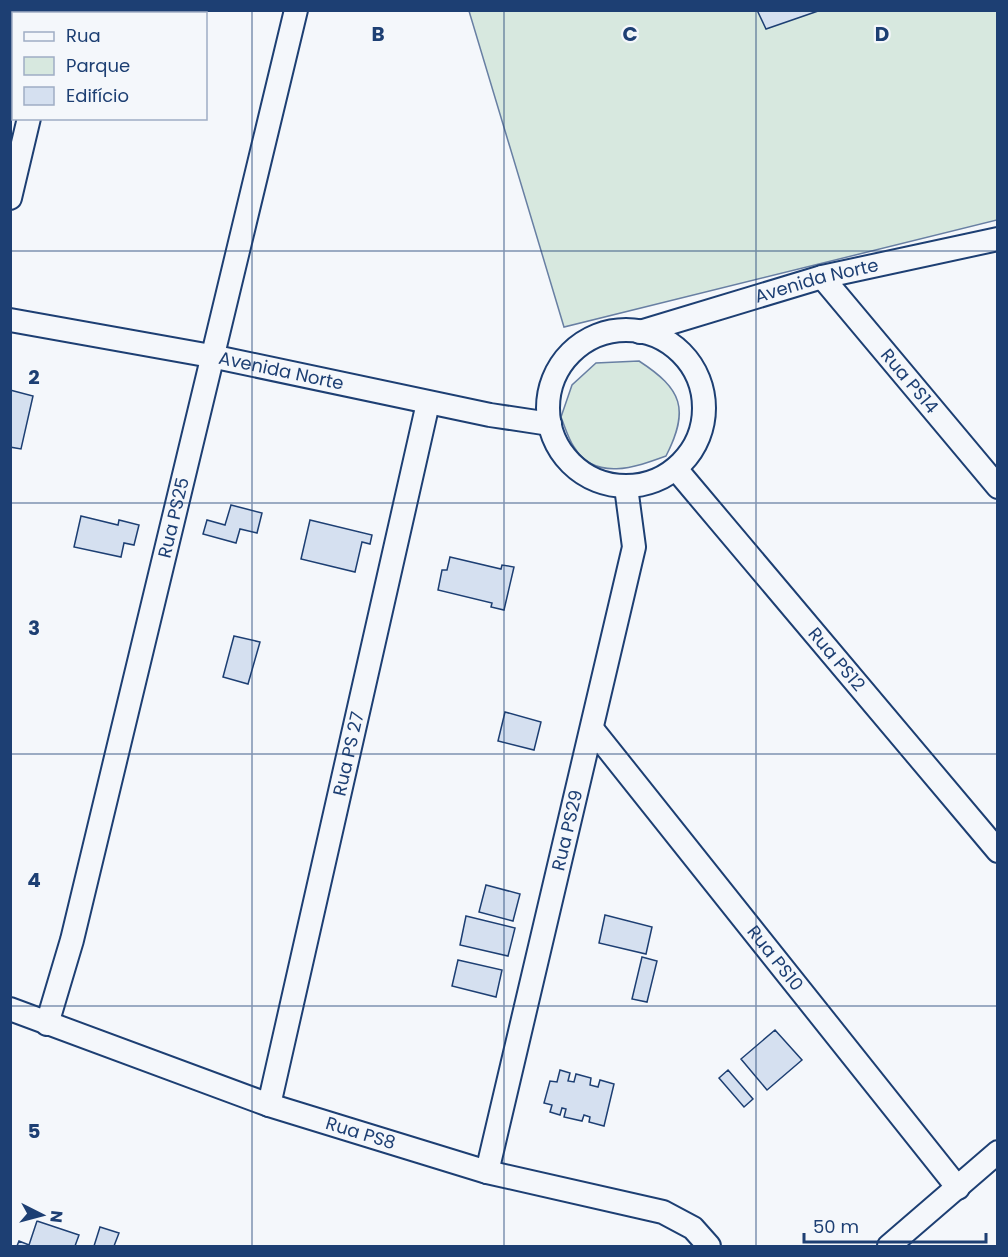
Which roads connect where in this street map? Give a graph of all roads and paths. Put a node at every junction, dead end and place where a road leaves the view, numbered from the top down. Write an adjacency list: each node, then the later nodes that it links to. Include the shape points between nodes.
1 (296, 10): 8 (street, Rua PS25)
2 (29, 120): 3 (street)
3 (10, 198)
4 (998, 239): 5 (street, Avenida Norte)
5 (822, 277): 7 (street, Avenida Norte); 13 (street, Rua PS14)
6 (10, 320): 8 (street, Avenida Norte)
7 (640, 332): 10 (street, via 621,330 597,335 576,348 559,367 550,390); 11 (street, via 669,342 688,360 700,383 704,409 700,434)
8 (211, 356): 9 (street, Avenida Norte); 17 (street, Rua PS25, via 72,940)
9 (428, 403): 10 (street, Avenida Norte); 18 (street, Rua PS 27)
10 (550, 424): 12 (street, via 554,440 566,459 583,474 604,484)
11 (676, 469): 12 (street, via 648,484); 15 (street, Rua PS12)
12 (626, 487): 14 (street, Rua PS29, via 634,548)
13 (998, 487)
14 (593, 730): 20 (street, Rua PS29); 21 (street, Rua PS10)
15 (998, 851)
16 (10, 1009): 17 (street, Rua PS8)
17 (47, 1024): 18 (street, Rua PS8)
18 (269, 1105): 20 (street, Rua PS8)
19 (998, 1152): 21 (street)
20 (487, 1172): 22 (street, Rua PS8, via 663,1212 693,1228)
21 (958, 1188): 23 (street)
22 (709, 1246)
23 (888, 1246)

